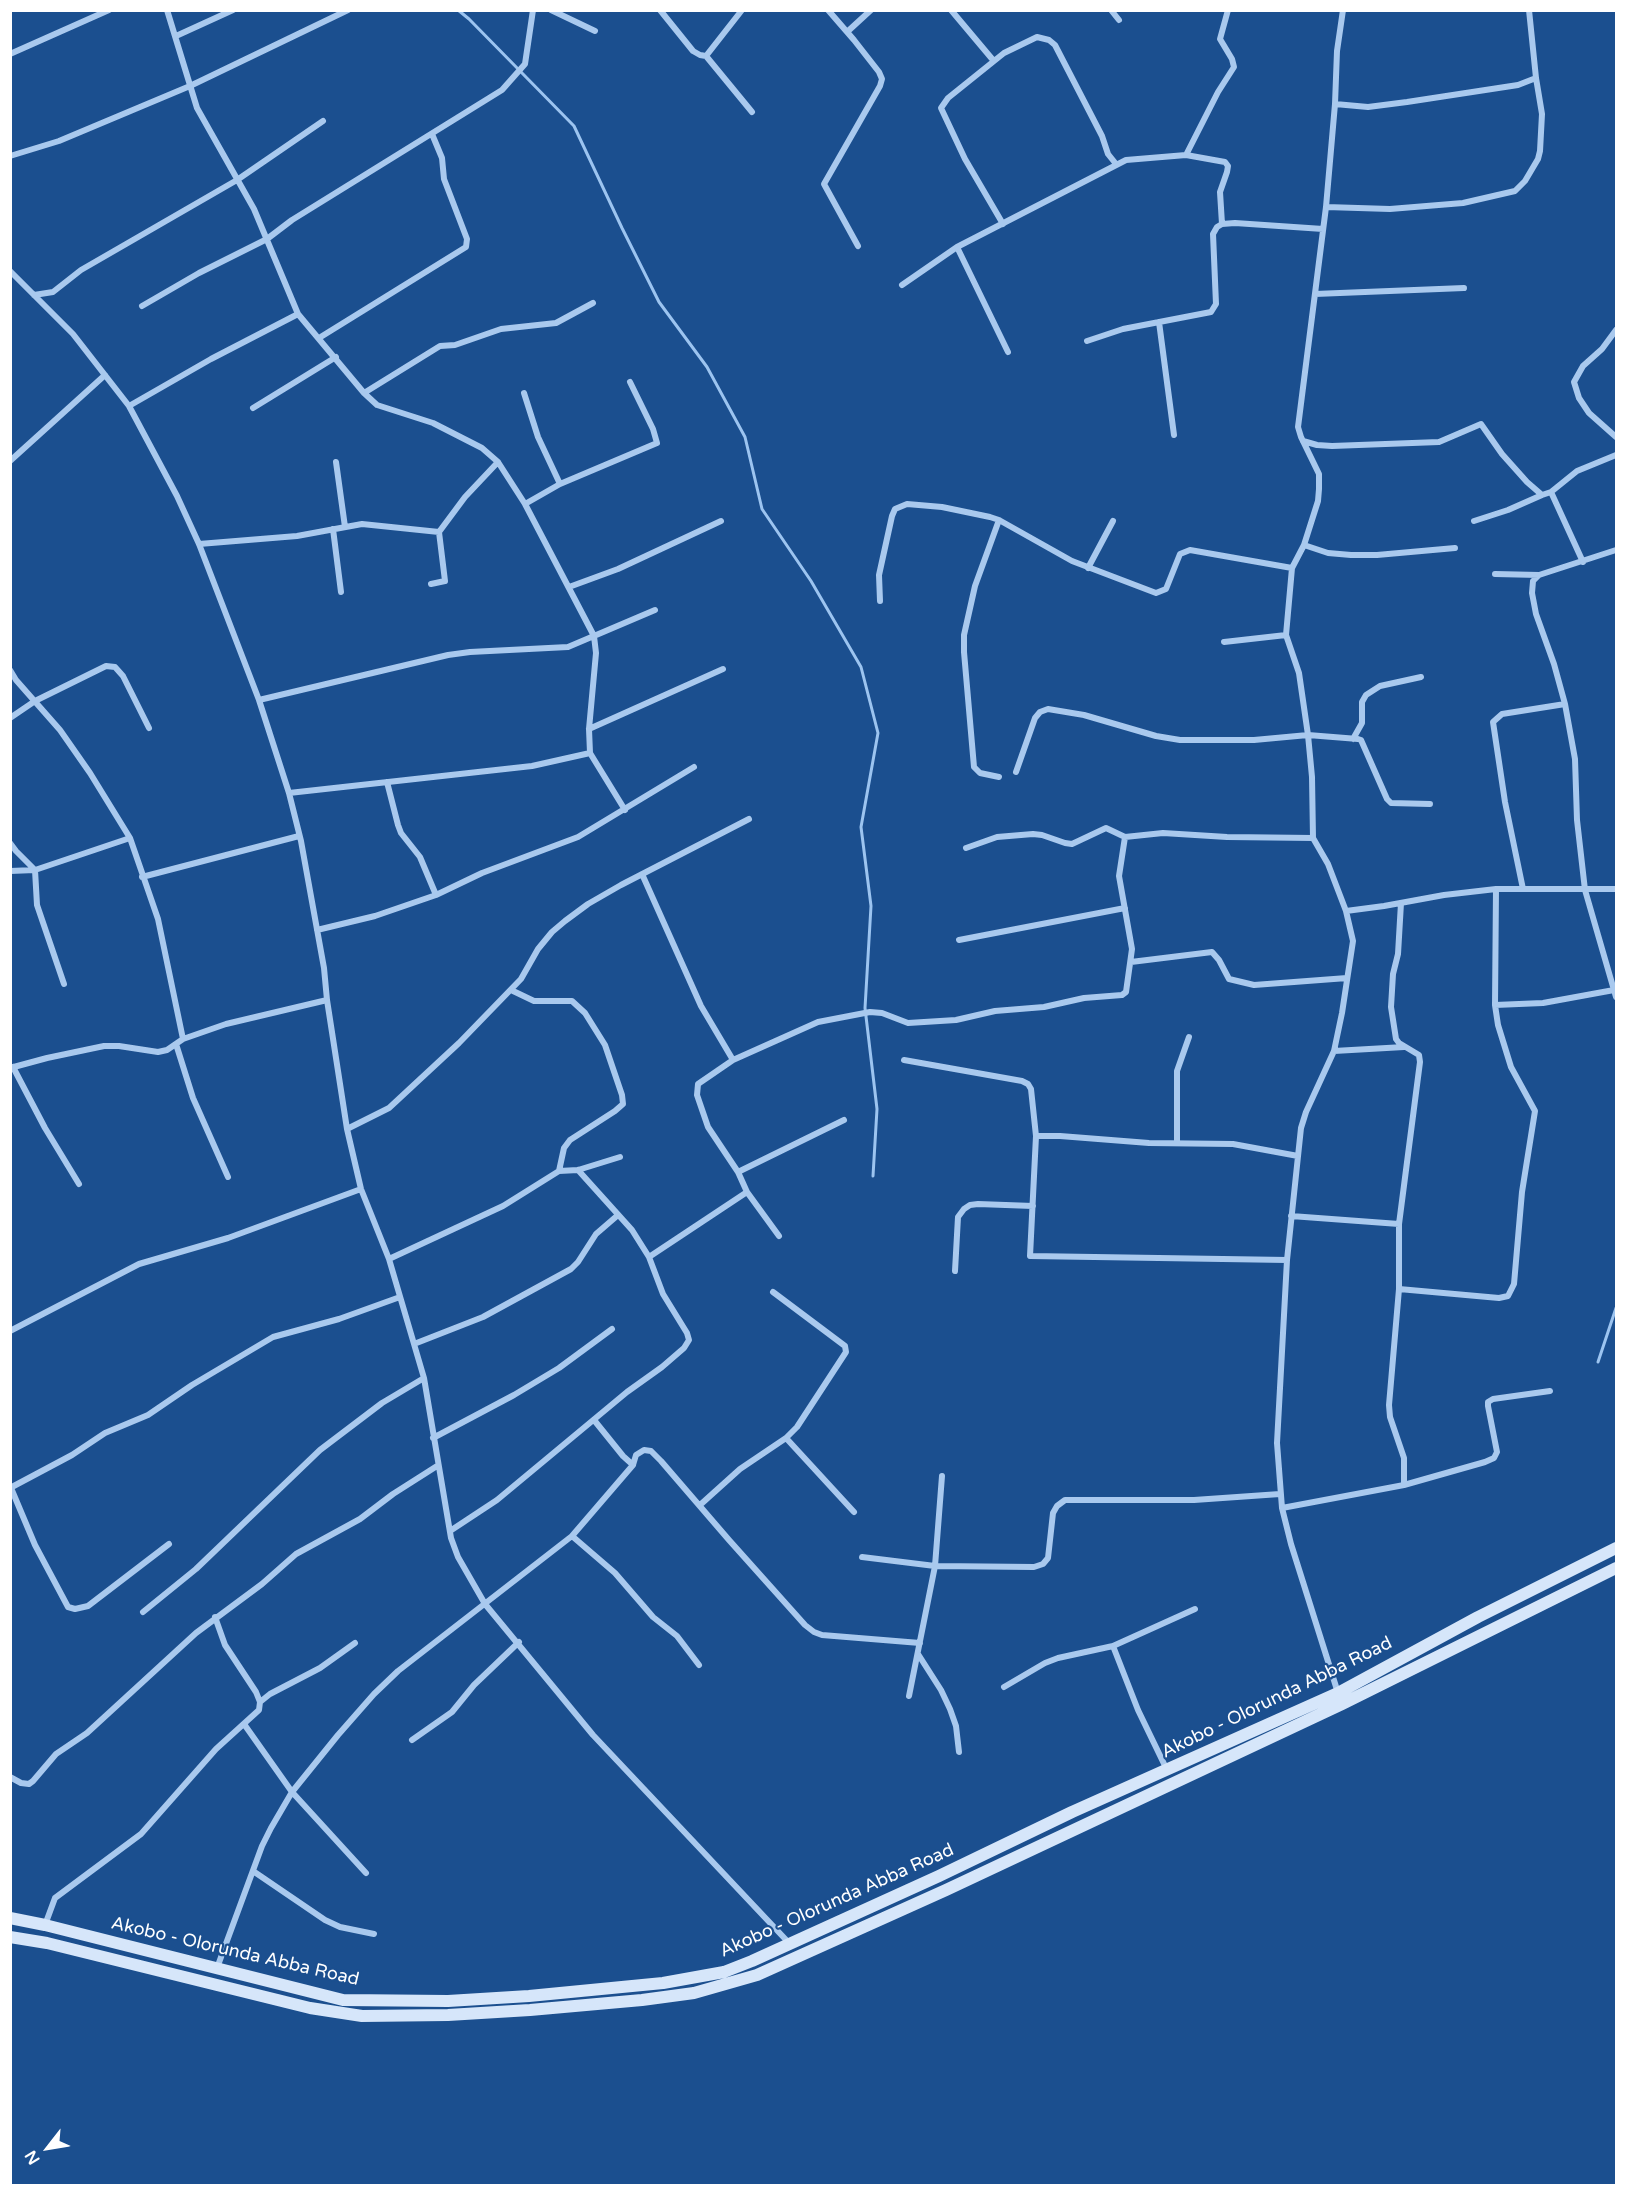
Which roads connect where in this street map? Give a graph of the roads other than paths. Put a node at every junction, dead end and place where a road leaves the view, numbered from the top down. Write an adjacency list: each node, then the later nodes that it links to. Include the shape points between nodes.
1 (109, 10): 20 (street)
2 (167, 10): 19 (street)
3 (233, 10): 19 (street)
4 (348, 10): 24 (street)
5 (533, 10): 28 (street, via 525,64 502,90)
6 (551, 10): 17 (street)
7 (660, 10): 21 (street, via 693,51)
8 (828, 10): 18 (street)
9 (871, 10): 18 (street)
10 (951, 10): 22 (street)
11 (1111, 10): 16 (street)
12 (1228, 10): 29 (street, via 1220,39 1234,67)
13 (1343, 10): 25 (street)
14 (1528, 10): 23 (street)
15 (740, 12): 21 (street)
16 (1119, 20)
17 (595, 31)
18 (847, 32): 38 (street, via 882,79 824,184)
19 (176, 36): 24 (street)
20 (10, 54)
21 (706, 56): 26 (street)
22 (993, 60): 31 (street, via 1037,37 1055,45); 35 (street, via 941,108)
23 (1536, 78): 25 (street, via 1518,85 1368,107); 33 (street, via 1542,114 1538,159 1515,191 1442,205 1390,209)
24 (190, 86): 30 (street, via 59,141); 32 (street, via 197,108)
25 (1335, 104): 33 (street)
26 (752, 112)
27 (323, 121): 32 (street)
28 (432, 134): 37 (street); 50 (street, via 467,239 466,247)
29 (1186, 155): 31 (street); 34 (street, via 1227,164 1220,192)
30 (10, 156)
31 (1116, 164): 35 (street)
32 (237, 180): 37 (street); 44 (street, via 81,270 53,292)
33 (1326, 207): 36 (street)
34 (1224, 223): 36 (street); 48 (street, via 1214,234 1214,309 1206,314)
35 (1003, 224): 39 (street)
36 (1323, 229): 43 (street)
37 (267, 239): 46 (street); 47 (street)
38 (858, 246)
39 (957, 247): 41 (street); 52 (street)
40 (11, 272): 44 (street)
41 (902, 285)
42 (1464, 288): 43 (street)
43 (1315, 294): 62 (street, via 1298,427)
44 (34, 296): 54 (street, via 73,334)
45 (592, 303): 56 (street, via 556,323 501,329 456,345 440,346)
46 (142, 306)
47 (298, 314): 50 (street); 58 (street)
48 (1159, 322): 51 (street); 60 (street)
49 (1617, 330): 61 (street, via 1583,366 1574,382 1589,413)
50 (319, 338): 53 (street)
51 (1087, 341)
52 (1008, 352)
53 (336, 357): 56 (street); 59 (street)
54 (105, 375): 58 (street); 64 (street)
55 (630, 382): 67 (street, via 657,443)
56 (364, 393): 66 (street, via 377,405 433,423 482,448)
57 (524, 393): 67 (street, via 538,437)
58 (129, 406): 78 (street)
59 (253, 408)
60 (1174, 435)
61 (1617, 437)
62 (1303, 441): 69 (street, via 1332,446 1438,442 1481,424 1502,454); 79 (street, via 1319,474 1318,501)
63 (1617, 455): 68 (street, via 1577,471)
64 (10, 461)
65 (336, 462): 75 (street)
66 (498, 462): 70 (street); 77 (street)
67 (560, 484): 70 (street)
68 (1551, 492): 69 (street); 82 (street)
69 (1542, 495): 74 (street)
70 (525, 504): 88 (street)
71 (999, 520): 83 (street); 90 (street, via 942,507 900,506 892,516 881,563); 109 (street, via 975,586 964,635 974,767 980,773)
72 (721, 521): 88 (street, via 618,570)
73 (1113, 521): 83 (street)
74 (1474, 521)
75 (345, 527): 76 (street); 77 (street, via 375,524)
76 (333, 529): 78 (street); 89 (street)
77 (439, 532): 87 (street, via 445,580)
78 (199, 544): 98 (street)
79 (1304, 545): 80 (street, via 1351,555); 84 (street)
80 (1455, 548)
81 (1617, 550): 82 (street)
82 (1583, 562): 86 (street)
83 (1088, 568): 84 (street, via 1156,593 1166,589 1180,554 1190,550)
84 (1292, 568): 92 (street)
85 (1495, 574): 86 (street)
86 (1539, 575): 100 (street, via 1533,581 1532,593 1536,614)
87 (431, 584)
88 (568, 587): 93 (street)
89 (341, 592)
90 (880, 601)
91 (655, 610): 93 (street)
92 (1286, 635): 94 (street); 104 (street, via 1299,673)
93 (594, 636): 98 (street, via 568,647 448,655); 103 (street)
94 (1224, 642)
95 (723, 669): 103 (street)
96 (10, 670): 99 (street)
97 (1421, 677): 105 (street, via 1380,686 1368,693 1362,702 1362,723)
98 (259, 700): 111 (street)
99 (35, 701): 101 (street); 102 (street, via 95,670 115,667); 117 (street, via 90,773)
100 (1565, 704): 126 (street, via 1502,714 1493,722); 128 (street, via 1575,759)
101 (10, 718)
102 (149, 728)
103 (589, 729): 106 (street)
104 (1308, 735): 105 (street); 108 (street, via 1180,740 1048,709 1035,718); 118 (street)
105 (1353, 739): 112 (street, via 1361,740 1391,802)
106 (590, 753): 110 (street, via 532,766); 113 (street)
107 (694, 767): 113 (street)
108 (1016, 772)
109 (999, 777)
110 (387, 782): 111 (street); 129 (street, via 398,825 420,857)
111 (289, 793): 115 (street)
112 (1430, 804)
113 (625, 810): 129 (street, via 578,837)
114 (748, 819): 123 (street)
115 (299, 836): 124 (street); 133 (street)
116 (1125, 837): 118 (street, via 1163,833); 120 (street, via 1106,828 1072,844 1033,834 997,837); 131 (street, via 1119,876)
117 (130, 838): 121 (street); 124 (street)
118 (1313, 838): 132 (street)
119 (10, 843): 121 (street)
120 (966, 848)
121 (35, 870): 122 (street); 137 (street, via 37,905)
122 (10, 871)
123 (642, 874): 138 (street, via 588,904 552,932); 147 (street, via 696,995)
124 (142, 877): 143 (street, via 158,919)
125 (1496, 889): 126 (street); 130 (street); 141 (street)
126 (1523, 889): 128 (street)
127 (1617, 889): 128 (street)
128 (1585, 890): 139 (street)
129 (436, 895): 133 (street)
130 (1401, 903): 132 (street); 145 (street, via 1390,1007 1394,1031)
131 (1125, 908): 134 (street); 135 (street)
132 (1346, 910): 136 (street, via 1353,941)
133 (317, 930): 140 (street)
134 (959, 940)
135 (1131, 962): 136 (street, via 1212,951 1229,979 1254,985); 147 (street, via 1128,989 1122,995 1008,1009 956,1020 908,1023 870,1012 818,1022)
136 (1347, 978): 146 (street)
137 (64, 984)
138 (511, 990): 151 (street, via 407,1093 389,1108); 157 (street, via 534,1002 572,1001 585,1012 605,1045 622,1095 623,1104 615,1111 570,1140)
139 (1616, 994): 141 (street)
140 (327, 1000): 143 (street, via 226,1024); 151 (street)
141 (1495, 1005): 172 (street, via 1506,1053 1534,1111 1521,1192 1512,1292 1499,1298)
142 (1189, 1037): 153 (street, via 1178,1071)
143 (183, 1040): 144 (street)
144 (176, 1044): 149 (street, via 158,1052 104,1046); 159 (street, via 193,1098)
145 (1405, 1047): 146 (street); 166 (street, via 1419,1055 1420,1062)
146 (1334, 1051): 154 (street, via 1306,1112)
147 (733, 1060): 158 (street, via 698,1084 697,1095 708,1127)
148 (904, 1060): 152 (street, via 1022,1081 1031,1089)
149 (12, 1067): 160 (street)
150 (844, 1120): 158 (street)
151 (347, 1129): 161 (street)
152 (1036, 1136): 153 (street); 163 (street)
153 (1177, 1143): 154 (street, via 1233,1144)
154 (1298, 1156): 165 (street)
155 (620, 1157): 156 (street)
156 (578, 1170): 157 (street); 164 (street)
157 (559, 1171): 169 (street, via 503,1206)
158 (738, 1172): 162 (street)
159 (228, 1177)
160 (79, 1184)
161 (361, 1189): 169 (street); 176 (street, via 228,1238 139,1264)
162 (747, 1192): 167 (street); 168 (street)
163 (1033, 1206): 170 (street, via 1030,1256); 171 (street, via 978,1204 964,1209 958,1217)
164 (618, 1215): 168 (street); 177 (street, via 596,1234 571,1269 483,1317)
165 (1291, 1216): 166 (street); 170 (street)
166 (1399, 1224): 172 (street)
167 (779, 1236)
168 (649, 1257): 180 (street, via 663,1294 688,1340 670,1360)
169 (388, 1259): 174 (street)
170 (1287, 1260): 188 (street, via 1276,1443)
171 (955, 1271)
172 (1399, 1289): 186 (street, via 1389,1405 1404,1458)
173 (773, 1292): 182 (street, via 845,1346 846,1352)
174 (400, 1297): 177 (street); 187 (street, via 273,1337 192,1385 154,1413 105,1433)
175 (612, 1329): 181 (street, via 559,1368)
176 (10, 1331)
177 (414, 1344): 178 (street)
178 (424, 1378): 181 (street); 203 (street, via 382,1403 320,1450 196,1569)
179 (1550, 1391): 186 (street, via 1488,1402 1497,1452 1494,1458)
180 (594, 1420): 184 (street); 192 (street, via 497,1500)
181 (433, 1438): 183 (street)
182 (786, 1438): 189 (street, via 740,1469); 191 (street)
183 (437, 1466): 192 (street); 204 (street, via 360,1519 296,1554)
184 (633, 1466): 189 (street, via 636,1455 644,1450 651,1452); 193 (street)
185 (942, 1476): 197 (street)
186 (1404, 1485): 190 (street)
187 (11, 1488): 194 (street, via 35,1545 68,1606 82,1609)
188 (1280, 1494): 190 (street); 197 (street, via 1194,1500 1065,1500 1053,1513 1048,1558 1043,1564)
189 (700, 1505): 207 (street, via 814,1632)
190 (1282, 1508): 212 (street)
191 (854, 1512)
192 (450, 1531): 201 (street, via 458,1557)
193 (572, 1536): 201 (street); 210 (street, via 615,1573 653,1617 677,1636)
194 (169, 1544)
195 (1617, 1548): 199 (main road, Akobo - Olorunda Abba Road)
196 (862, 1557): 197 (street)
197 (935, 1566): 207 (street)
198 (1617, 1569): 200 (main road, Akobo - Olorunda Abba Road)
199 (1561, 1576): 200 (main road); 212 (main road, Akobo - Olorunda Abba Road)
200 (1568, 1593): 230 (main road, Akobo - Olorunda Abba Road, via 1060,1838 757,1975 672,1997)
201 (485, 1604): 205 (street); 220 (street, via 382,1686)
202 (1195, 1609): 208 (street)
203 (143, 1612)
204 (215, 1617): 214 (street, via 225,1645); 219 (street, via 87,1733 56,1754 33,1781 21,1784)
205 (519, 1642): 216 (street, via 452,1712); 227 (street, via 592,1734)
206 (355, 1643): 214 (street)
207 (920, 1643): 209 (street)
208 (1113, 1646): 211 (street, via 1058,1658); 218 (street)
209 (918, 1654): 213 (street); 217 (street, via 950,1709)
210 (699, 1665)
211 (1004, 1687)
212 (1338, 1693): 218 (main road, Akobo - Olorunda Abba Road)
213 (909, 1696)
214 (260, 1702): 215 (street, via 259,1710)
215 (244, 1724): 220 (street); 224 (street, via 216,1749 141,1834 55,1898)
216 (412, 1740)
217 (959, 1752)
218 (1167, 1770): 227 (main road, Akobo - Olorunda Abba Road)
219 (10, 1777)
220 (292, 1792): 221 (street); 222 (street)
221 (253, 1871): 225 (street, via 340,1927); 228 (street)
222 (366, 1873)
223 (10, 1918): 224 (main road, Akobo - Olorunda Abba Road)
224 (45, 1925): 228 (main road, Akobo - Olorunda Abba Road)
225 (374, 1934)
226 (10, 1937): 230 (main road, Akobo - Olorunda Abba Road, via 338,2013)
227 (789, 1943): 229 (main road, Akobo - Olorunda Abba Road, via 724,1972 687,1979)
228 (216, 1968): 229 (main road, Akobo - Olorunda Abba Road, via 343,2000)
229 (448, 2001): 230 (main road)
230 (448, 2015)

